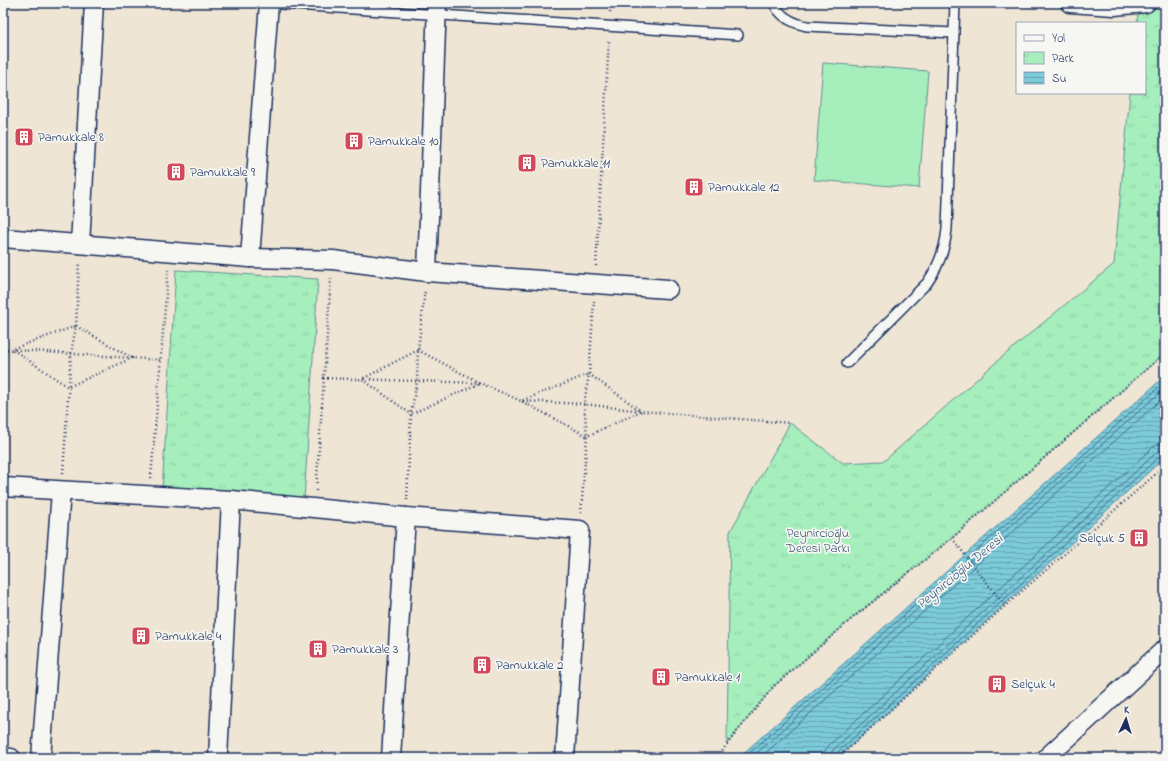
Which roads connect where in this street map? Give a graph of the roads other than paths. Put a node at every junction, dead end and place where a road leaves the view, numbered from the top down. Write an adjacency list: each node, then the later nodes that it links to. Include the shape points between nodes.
1 (94, 3): 11 (street)
2 (266, 3): 7 (lane); 12 (street)
3 (774, 3): 8 (lane, via 788,20 807,26)
4 (955, 3): 8 (lane)
5 (1070, 3): 6 (street, via 1114,6)
6 (1146, 3)
7 (437, 9): 9 (lane); 13 (street)
8 (954, 34): 15 (lane, via 943,251 927,283)
9 (738, 35)
10 (3, 238): 11 (street)
11 (80, 244): 12 (street)
12 (250, 258): 13 (street, via 332,260)
13 (427, 272): 14 (street)
14 (668, 290)
15 (846, 363)
16 (3, 487): 17 (street)
17 (61, 491): 18 (street); 23 (street)
18 (231, 500): 19 (street); 24 (street)
19 (406, 517): 25 (street); 26 (street, via 580,530)
20 (1165, 649): 27 (street)
21 (3, 757): 22 (street)
22 (11, 758)
23 (41, 758)
24 (218, 758)
25 (391, 758)
26 (565, 758)
27 (1046, 758)

